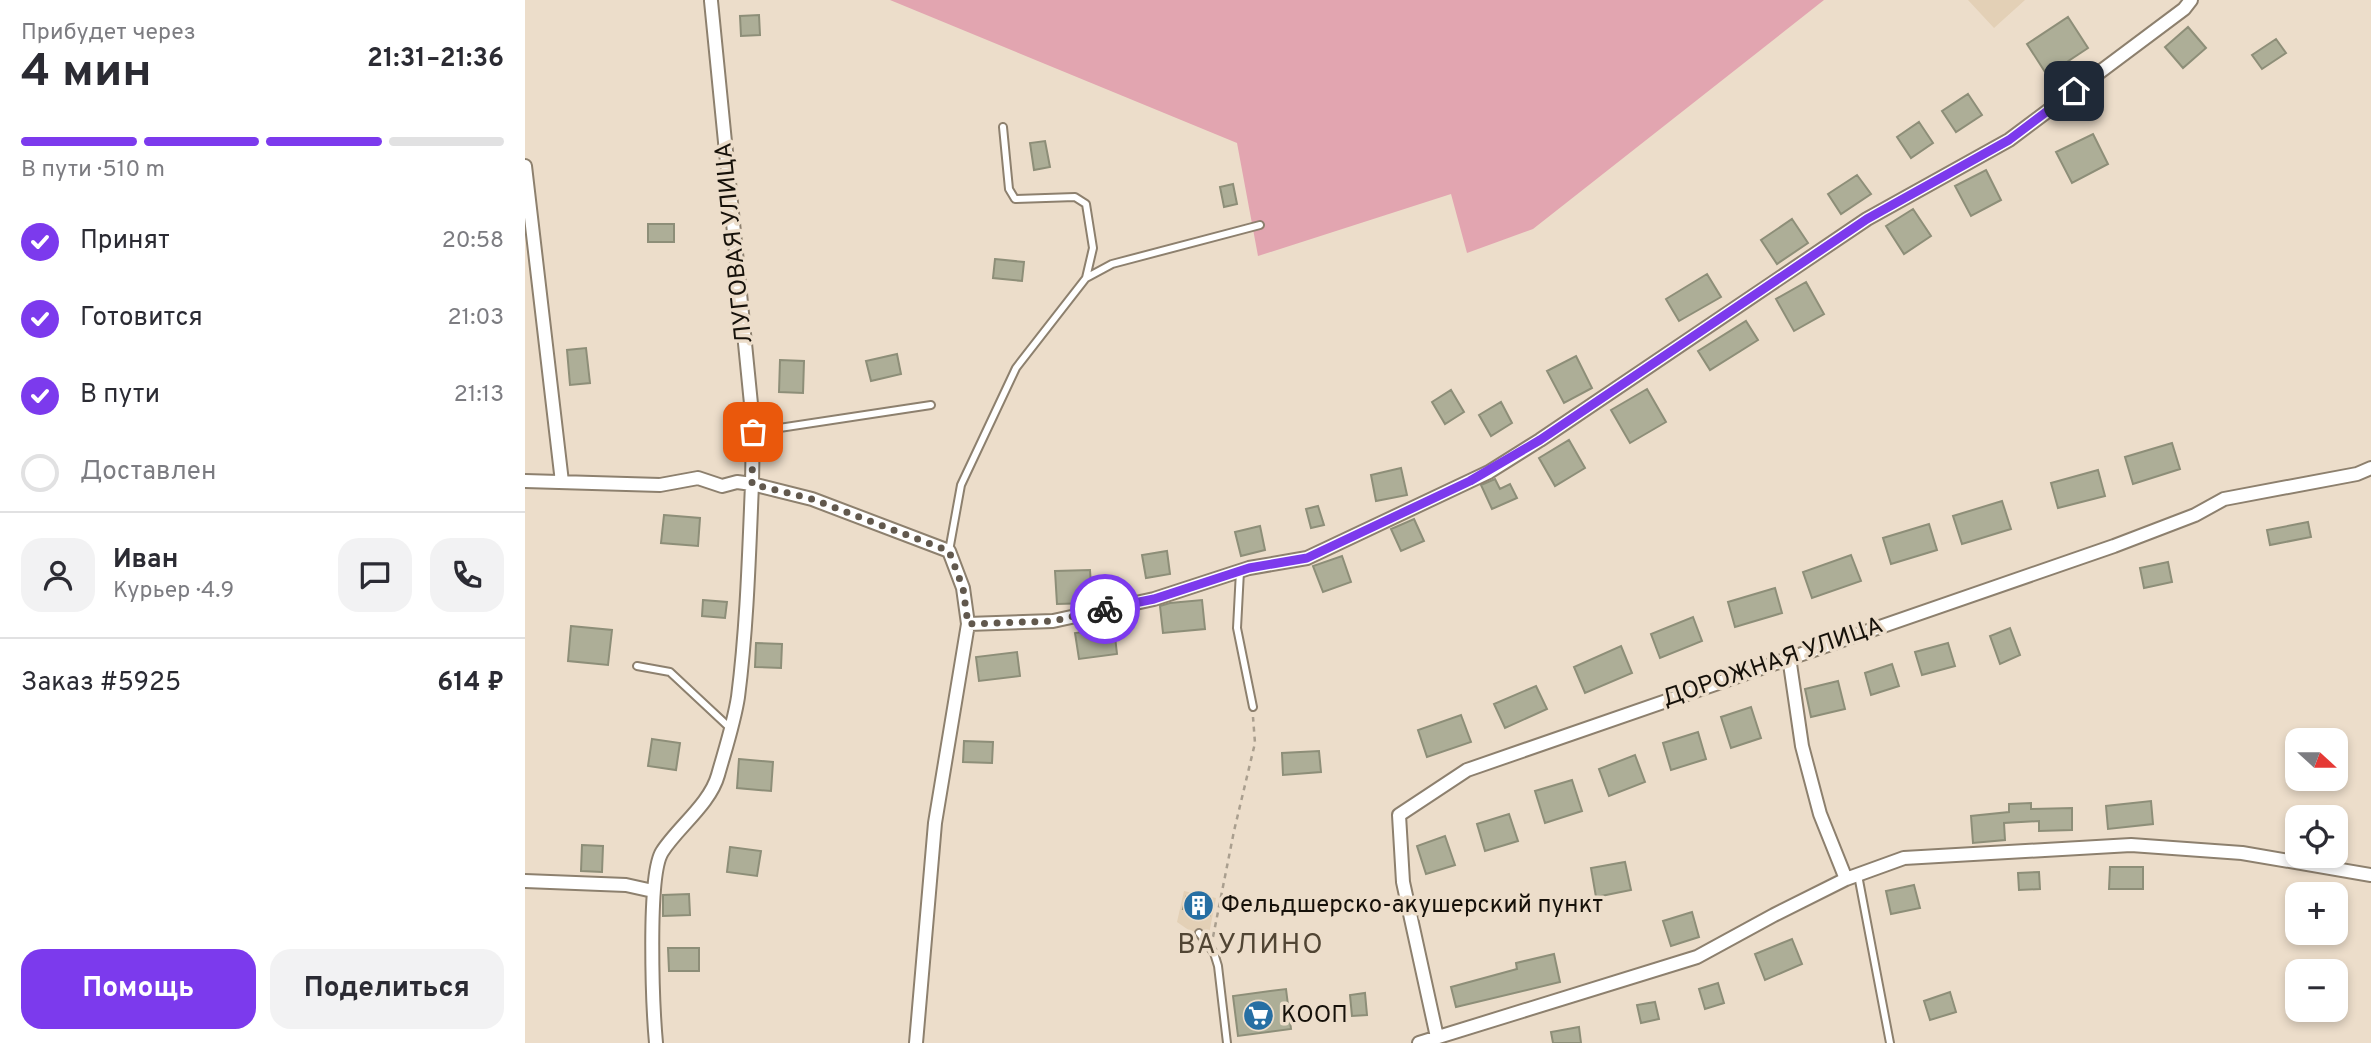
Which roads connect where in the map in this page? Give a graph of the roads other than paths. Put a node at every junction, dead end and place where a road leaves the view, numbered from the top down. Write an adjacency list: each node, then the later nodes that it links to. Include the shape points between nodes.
1 (2191, 0): 14 (street, via 2009,140 1867,219 1489,472 1307,558)
2 (711, 1): 8 (street, ЛУГОВАЯ УЛИЦА)
3 (1003, 127): 6 (lane, via 1009,189 1015,199 1075,197 1086,204 1093,248)
4 (525, 166): 11 (street)
5 (1259, 225): 6 (lane, via 1112,264)
6 (1086, 278): 13 (lane, via 1016,368 961,485)
7 (931, 405): 8 (lane)
8 (753, 432): 12 (street, ЛУГОВАЯ УЛИЦА)
9 (2371, 468): 16 (street, ДОРОЖНАЯ УЛИЦА, via 2224,499 2114,546)
10 (525, 481): 11 (street)
11 (562, 482): 12 (street, via 660,485 698,478 722,486)
12 (752, 484): 13 (street, via 812,499); 19 (street, ЛУГОВАЯ УЛИЦА, via 748,594 738,700)
13 (949, 551): 15 (street, via 963,588)
14 (1240, 571): 15 (street, via 1154,599 1053,621); 18 (lane, via 1237,628)
15 (968, 624): 27 (street, via 935,824)
16 (1789, 657): 21 (street, via 1802,746 1819,814); 25 (street, ДОРОЖНАЯ УЛИЦА, via 1467,771 1399,816 1403,882)
17 (637, 666): 19 (lane, via 670,672)
18 (1253, 707)
19 (730, 728): 23 (street, ЛУГОВАЯ УЛИЦА, via 717,780 660,854)
20 (2371, 875): 21 (street, via 2242,853 2131,845 1904,858)
21 (1852, 877): 25 (street, via 1697,957); 30 (lane)
22 (525, 881): 23 (street, via 626,885)
23 (653, 891): 26 (street, ЛУГОВАЯ УЛИЦА)
24 (1199, 933): 28 (lane, via 1214,953)
25 (1437, 1037): 29 (street)
26 (656, 1043)
27 (916, 1043)
28 (1227, 1043)
29 (1419, 1043)
30 (1890, 1043)

